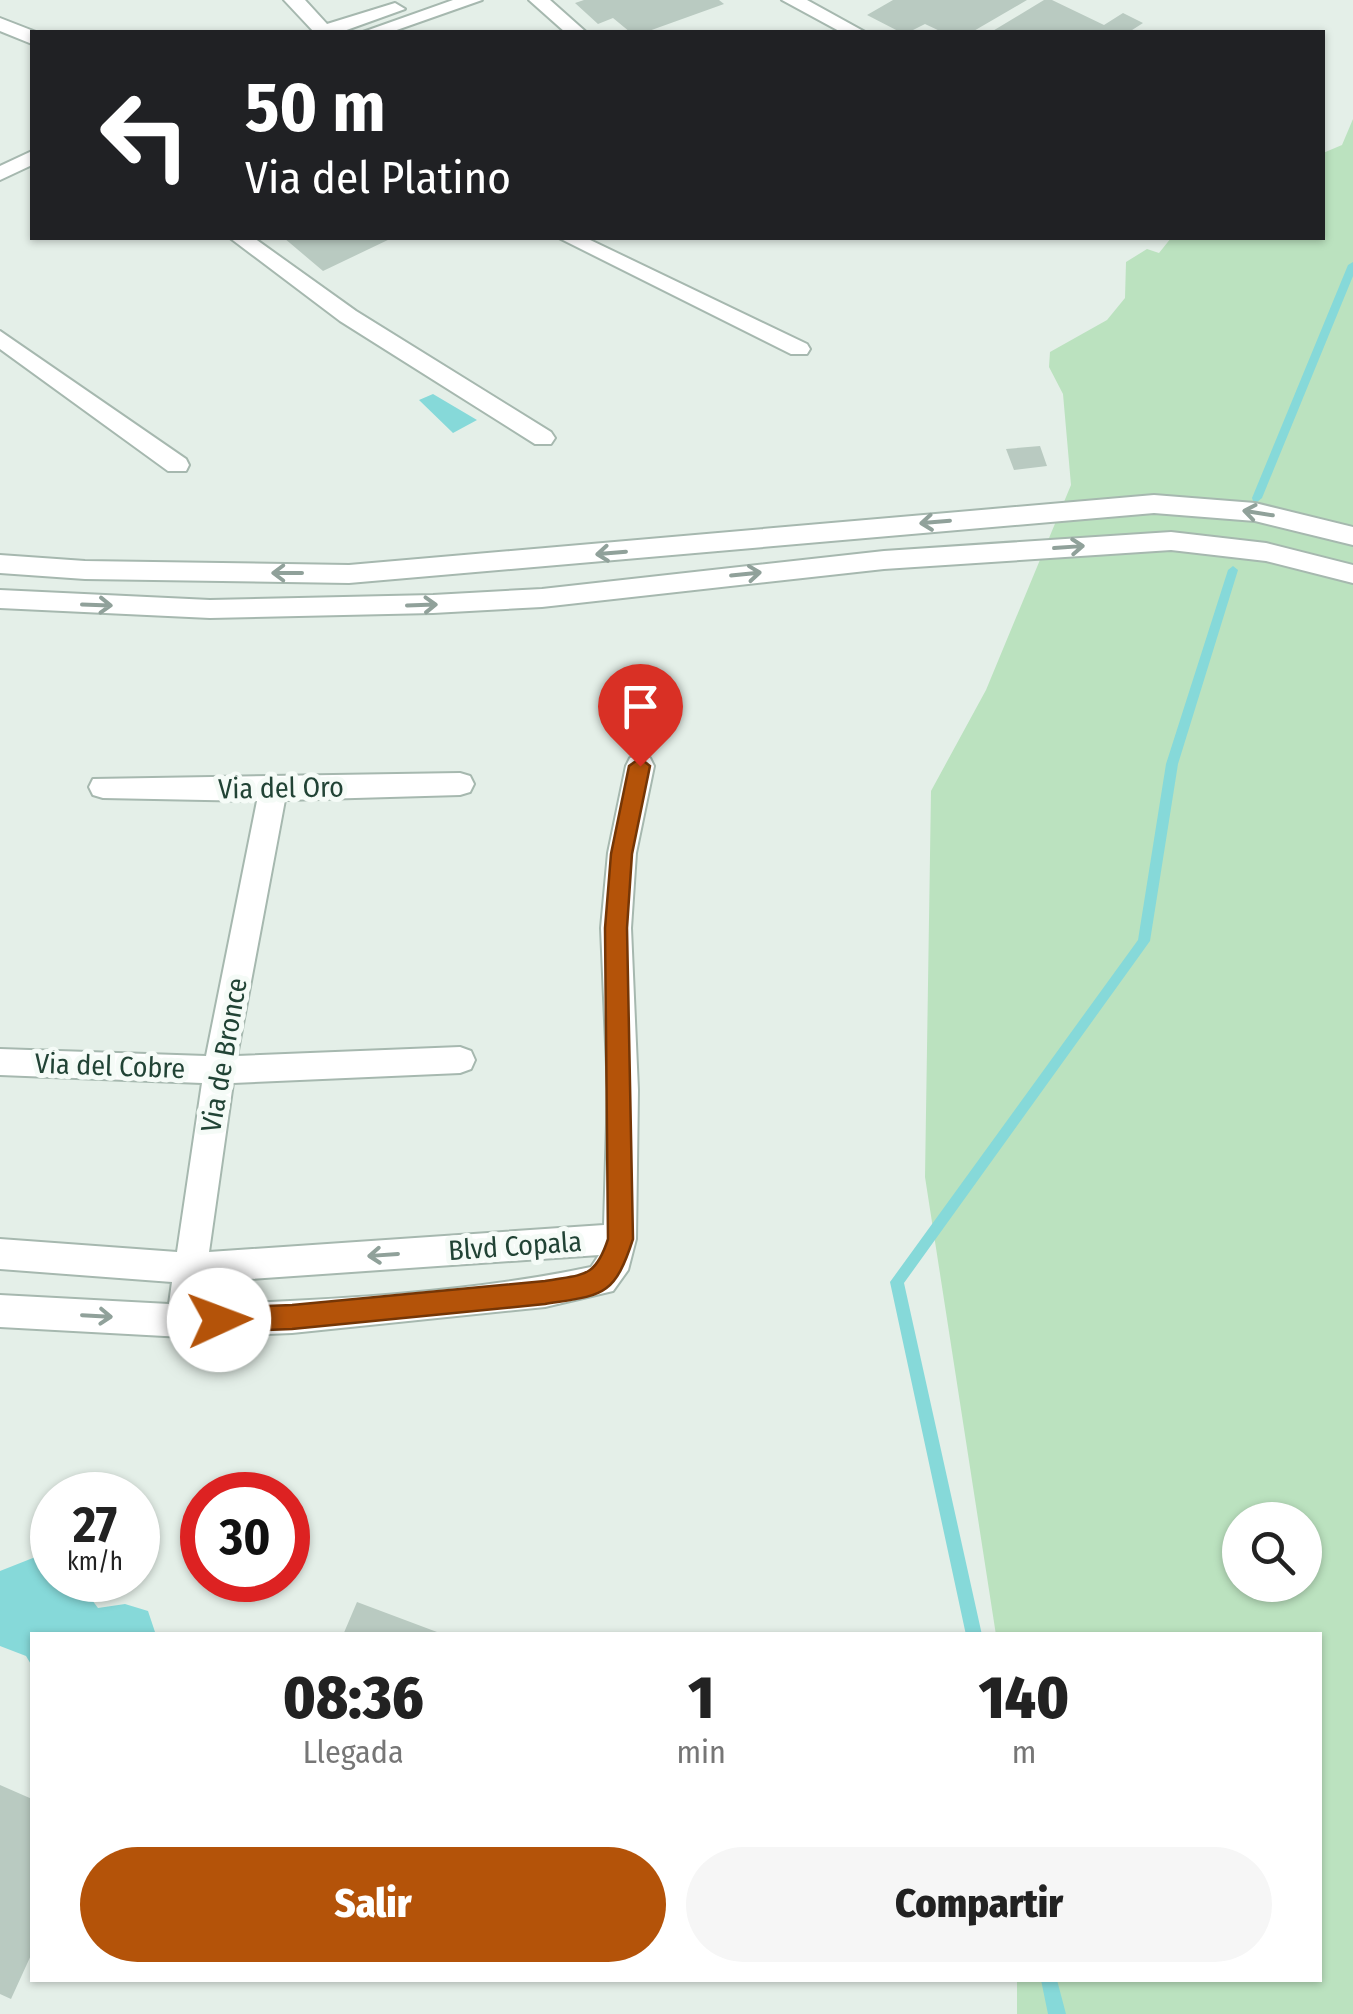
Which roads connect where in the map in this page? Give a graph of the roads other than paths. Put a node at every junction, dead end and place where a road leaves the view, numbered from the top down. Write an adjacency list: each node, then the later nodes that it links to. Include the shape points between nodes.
1 (294, 0): 7 (street)
2 (422, 0): 8 (street)
3 (472, 0): 9 (street)
4 (539, 0): 10 (street)
5 (792, 0): 11 (street)
6 (0, 24): 12 (street)
7 (322, 30)
8 (330, 30)
9 (379, 30)
10 (574, 30)
11 (851, 30)
12 (30, 37)
13 (30, 138): 14 (street)
14 (0, 152)
15 (30, 158): 16 (street)
16 (0, 174)
17 (245, 240): 21 (street, via 348,316)
18 (574, 240): 20 (street)
19 (0, 338): 22 (street)
20 (799, 349)
21 (543, 438)
22 (177, 465)
23 (1154, 504): 24 (street, one-way to 23, via 1255,512); 25 (street); 26 (street, one-way to 26, via 384,572)
24 (1343, 533): 27 (street)
25 (1172, 541): 27 (street); 29 (street, one-way to 25, via 210,608 432,604 884,560)
26 (0, 564)
27 (1326, 566): 28 (street)
28 (1353, 574)
29 (0, 599)
30 (640, 766): 37 (street, via 616,928)
31 (460, 784): 33 (street, Via del Oro)
32 (103, 788): 33 (street, Via del Oro)
33 (273, 790): 36 (street, Via de Bronce)
34 (460, 1060): 36 (street, Via del Cobre)
35 (0, 1062): 36 (street, Via del Cobre)
36 (220, 1070): 39 (street, Via de Bronce)
37 (620, 1239): 39 (street, Blvd Copala, one-way to 39); 41 (street, Blvd Copala, via 610,1270 586,1286 292,1317)
38 (0, 1254): 39 (street, Blvd Copala)
39 (191, 1268): 41 (street, Via de Bronce)
40 (0, 1311): 41 (street, Blvd Copala, one-way to 41)
41 (183, 1321)

